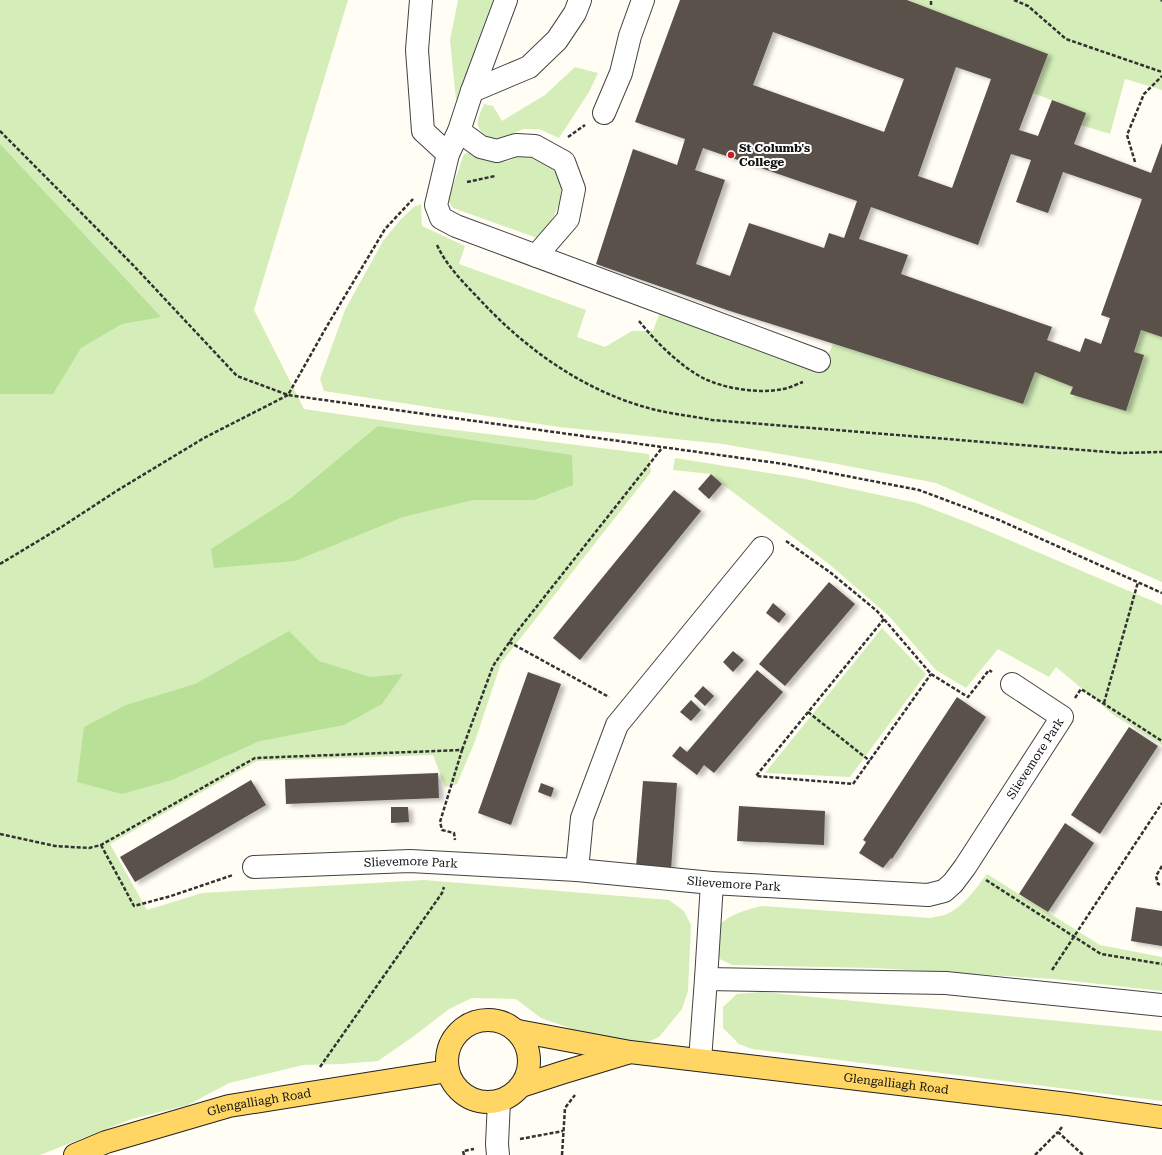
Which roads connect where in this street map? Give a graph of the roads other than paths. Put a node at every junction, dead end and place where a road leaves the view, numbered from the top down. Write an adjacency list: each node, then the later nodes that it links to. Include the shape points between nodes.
1 (421, 0): 8 (street, via 416,50 423,132)
2 (506, 0): 5 (street)
3 (580, 0): 5 (street, via 575,13 557,40 529,67)
4 (643, 0): 6 (street, via 630,36 621,73)
5 (472, 91): 7 (street)
6 (604, 113)
7 (459, 131): 8 (street); 9 (street, via 481,147 497,151 516,145 535,146 564,162 574,188 568,220)
8 (448, 154): 9 (street, via 436,205 441,218)
9 (536, 256): 10 (street)
10 (819, 361)
11 (762, 548): 14 (street, via 617,725 582,818)
12 (1012, 684): 15 (street, Slievemore Park, via 1062,716 965,867 944,891 928,895)
13 (254, 867): 14 (street, Slievemore Park, via 410,861)
14 (577, 870): 15 (street, Slievemore Park)
15 (712, 883): 16 (street)
16 (706, 979): 17 (street, via 946,984); 20 (street)
17 (1162, 1005)
18 (518, 1031): 19 (main road, Glengalliagh Road); 21 (main road, via 507,1023 494,1019 480,1020 468,1025 457,1033 450,1044); 22 (main road, via 526,1042 530,1055 529,1068)
19 (630, 1052): 20 (main road, Glengalliagh Road); 22 (main road, Glengalliagh Road)
20 (700, 1060): 24 (main road, Glengalliagh Road)
21 (448, 1071): 23 (main road, via 453,1083 462,1093 486,1102); 26 (main road, Glengalliagh Road, via 229,1106 106,1142)
22 (521, 1086): 23 (main road)
23 (499, 1101): 25 (street)
24 (1162, 1117)
25 (497, 1149)
26 (74, 1155)

